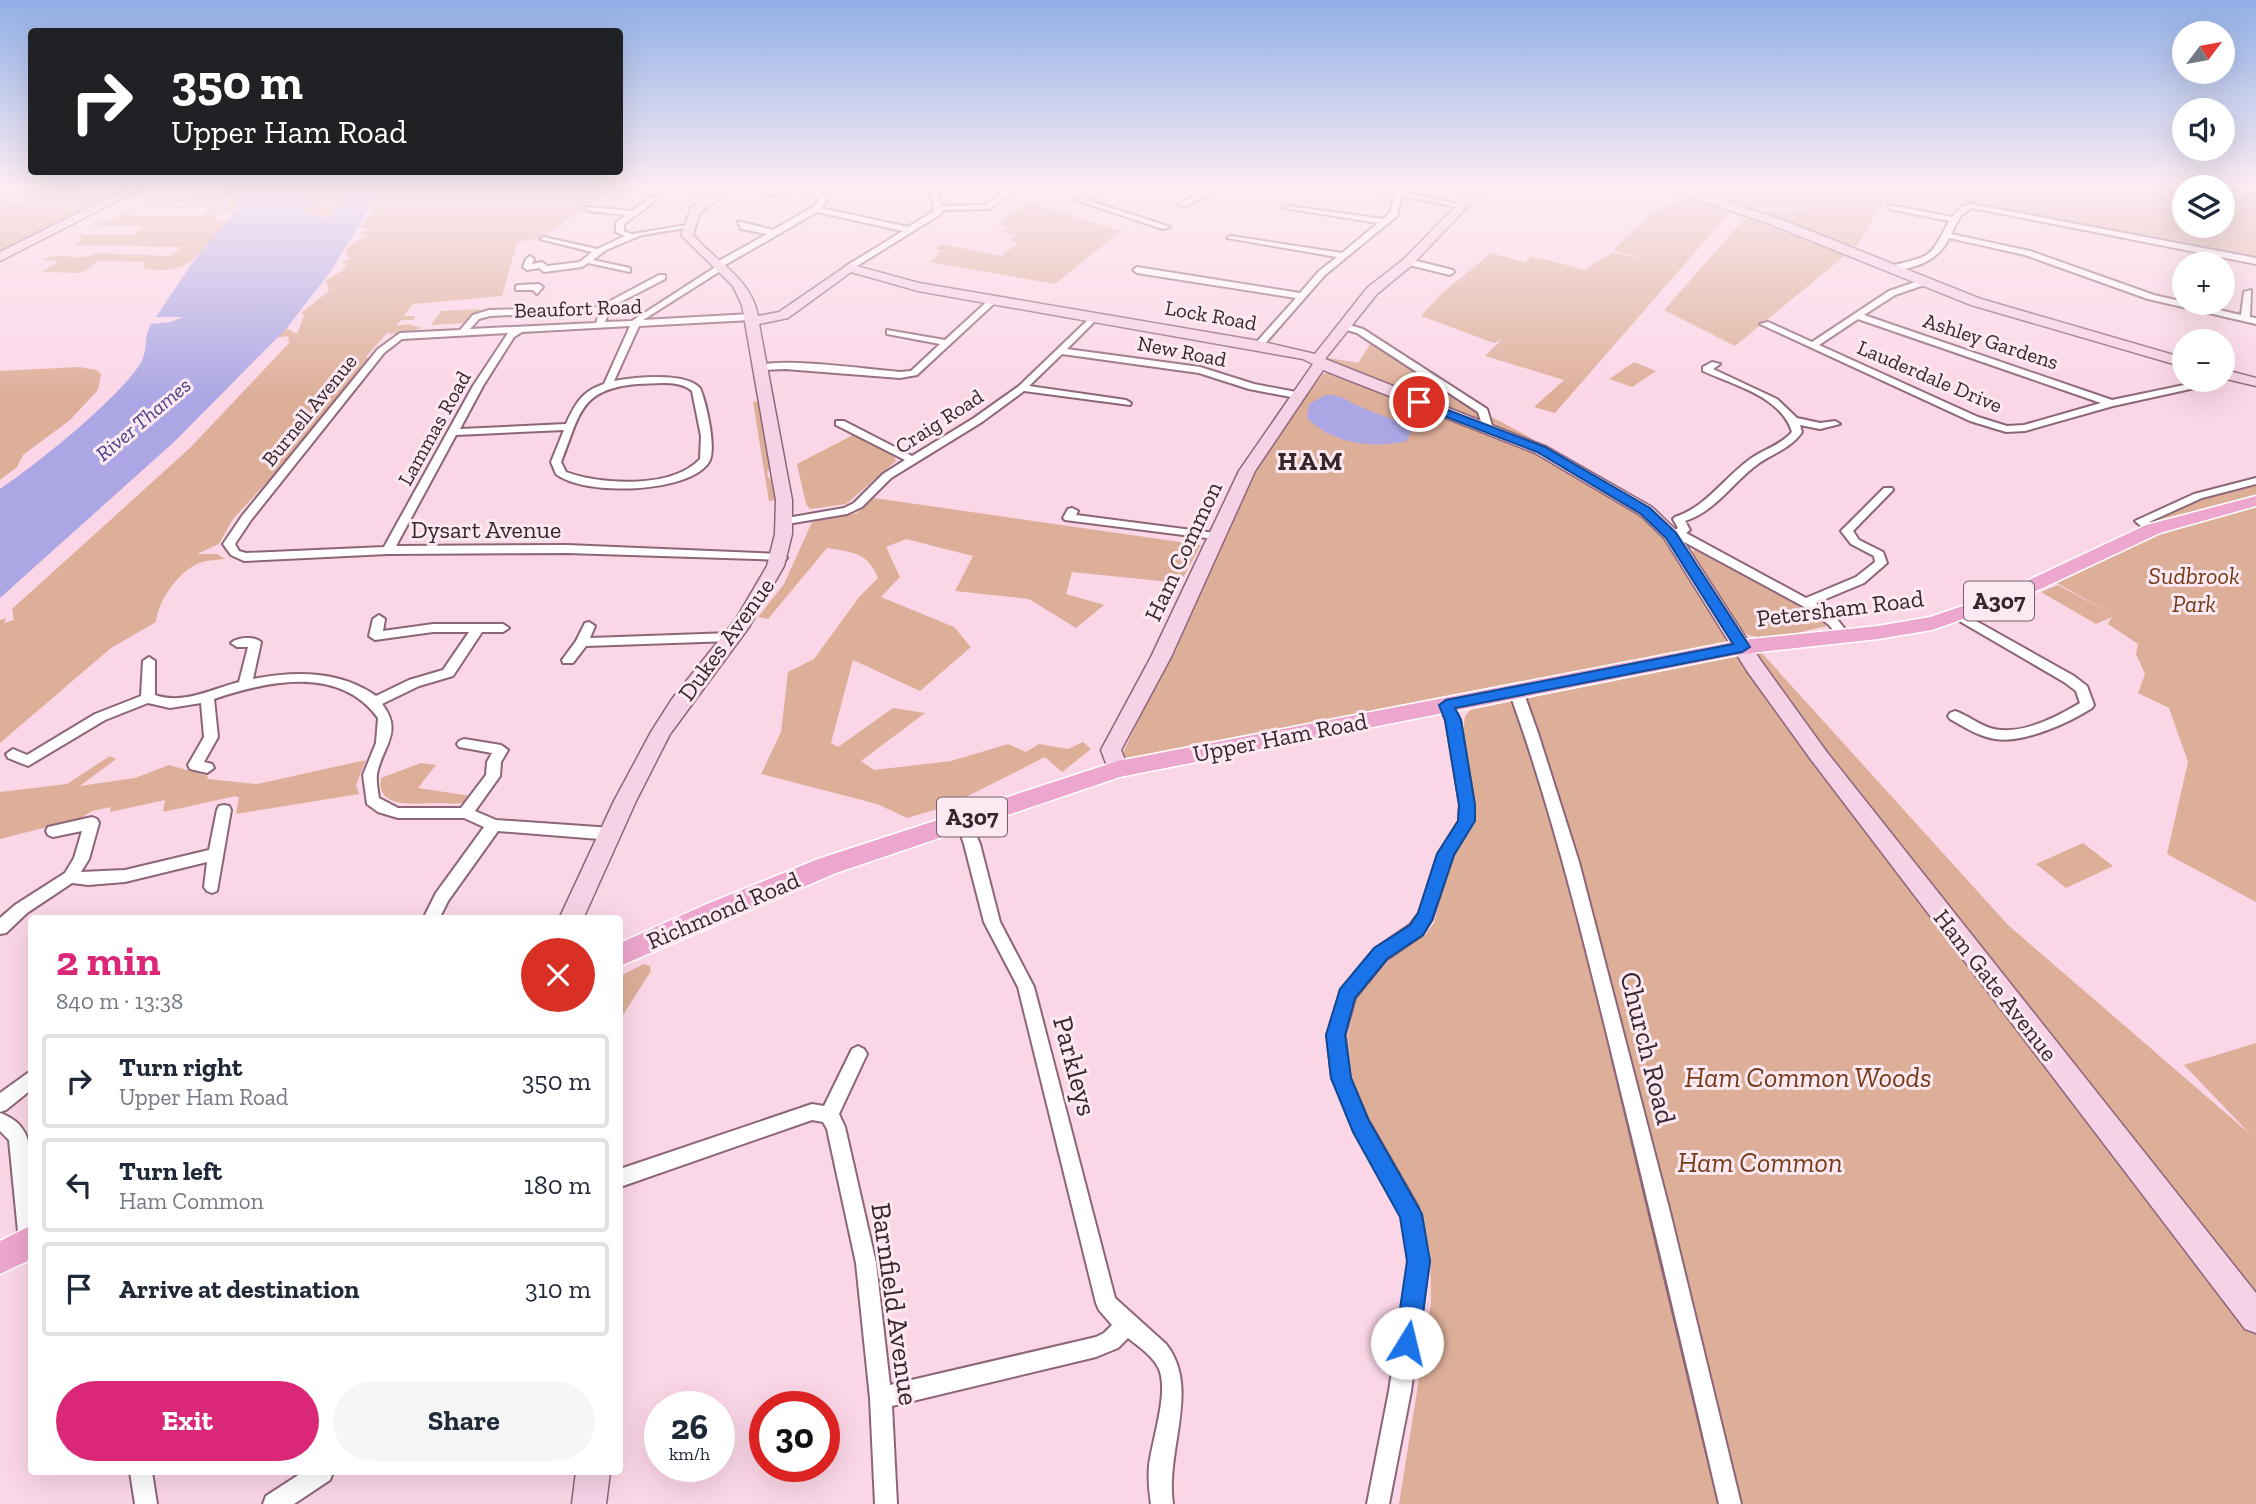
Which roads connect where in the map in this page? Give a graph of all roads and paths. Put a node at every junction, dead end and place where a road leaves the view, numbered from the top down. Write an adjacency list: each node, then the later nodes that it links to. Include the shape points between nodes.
1 (592, 256): 12 (street)
2 (710, 256): 16 (street, Dukes Avenue)
3 (736, 256): 16 (street)
4 (868, 256): 18 (street)
5 (1340, 256): 28 (street)
6 (1414, 256): 14 (street, Ham Common)
7 (1864, 256): 19 (street)
8 (1931, 256): 19 (street)
9 (2036, 256): 23 (street)
10 (2232, 256): 13 (street)
11 (530, 259): 20 (street, via 527,267 542,265)
12 (588, 261): 17 (street); 20 (street)
13 (2256, 261)
14 (1408, 262): 22 (street); 39 (street, Ham Common, via 1372,291)
15 (2083, 262): 23 (street)
16 (721, 265): 34 (street, Dukes Avenue, via 744,292); 36 (street)
17 (628, 267)
18 (849, 268): 29 (street, Lock Road, via 919,287); 34 (street, via 779,317)
19 (1894, 268): 25 (street)
20 (544, 269): 26 (street, via 538,289)
21 (1136, 270): 28 (street)
22 (1450, 272)
23 (2079, 272): 33 (street, via 2151,297)
24 (662, 277): 30 (street)
25 (1924, 282): 31 (street, via 1892,293); 48 (street)
26 (519, 288)
27 (2248, 292): 33 (street)
28 (1301, 296): 46 (street)
29 (995, 299): 32 (street, Lock Road); 44 (street)
30 (602, 308): 37 (street); 40 (street, via 489,313 476,317)
31 (1858, 316): 45 (street); 59 (street, Ashley Gardens)
32 (1094, 317): 46 (street, Lock Road); 47 (street, Craig Road)
33 (2245, 318): 35 (street)
34 (752, 319): 36 (street, Beaufort Road); 51 (street, Dukes Avenue)
35 (2256, 321)
36 (635, 323): 37 (street, Beaufort Road); 54 (street)
37 (600, 324): 41 (street, Beaufort Road)
38 (1765, 324): 45 (street, Lauderdale Drive)
39 (1346, 327): 49 (street, Ham Common); 60 (street, via 1360,331)
40 (465, 330): 41 (street, Beaufort Road); 43 (street, Beaufort Road)
41 (519, 330): 65 (street, Lammas Road, via 511,335)
42 (890, 332): 44 (street)
43 (407, 333): 71 (street, Burnell Avenue, via 392,339 381,351)
44 (947, 343): 51 (street, via 920,369 907,374)
45 (1813, 345): 59 (street, Lauderdale Drive, via 1974,419 2006,429 2025,429)
46 (1263, 350): 49 (street, Lock Road)
47 (1059, 351): 55 (street, Craig Road); 57 (street, New Road, via 1200,370)
48 (2172, 359)
49 (1319, 362): 57 (street, Ham Common); 60 (street)
50 (1715, 364): 61 (street, via 1706,369 1775,401)
51 (761, 367): 74 (street, Dukes Avenue)
52 (2235, 376): 53 (street)
53 (2256, 382)
54 (608, 383): 64 (street, via 580,403); 64 (street, via 676,381 692,385 697,390 707,449 699,468 651,484 578,482 557,468)
55 (1022, 388): 58 (street); 66 (street, Craig Road)
56 (2172, 390): 59 (street, Lauderdale Drive)
57 (1296, 395): 77 (street, Ham Common, via 1247,471)
58 (1126, 403)
59 (2111, 403)
60 (1487, 418): 72 (street)
61 (1795, 421): 63 (street); 73 (street, via 1794,437 1755,460)
62 (840, 423): 66 (street)
63 (1835, 424)
64 (570, 427): 65 (street)
65 (452, 432): 78 (street, Lammas Road)
66 (914, 461): 74 (street, Craig Road, via 887,476 847,511)
67 (2256, 481): 75 (street, via 2198,496 2141,521)
68 (1888, 490): 80 (street, via 1847,531 1850,539 1879,554 1881,564 1860,580)
69 (2256, 501): 75 (main road, Petersham Road / A307)
70 (1073, 511): 77 (street, via 1069,519)
71 (246, 518): 78 (street, Dysart Avenue, via 229,544 234,553 244,557)
72 (1654, 518): 73 (street); 76 (street)
73 (1684, 518): 76 (street, via 1679,519 1684,527)
74 (787, 522): 79 (street, Dukes Avenue)
75 (2152, 530): 81 (main road, Petersham Road / A307)
76 (1675, 535): 80 (street); 92 (street)
77 (1214, 536): 105 (street, Ham Common, via 1161,657 1111,750)
78 (388, 550): 79 (street, Dysart Avenue, via 567,549)
79 (781, 558): 86 (street, Dukes Avenue, via 766,589)
80 (1805, 603): 87 (street, via 1827,617)
81 (1960, 616): 87 (main road, Petersham Road / A307, via 1893,633); 101 (street, via 2069,679 2082,689 2087,705 2011,735 1988,732)
82 (379, 619): 84 (street, via 375,636)
83 (589, 626): 90 (street)
84 (478, 628): 85 (street); 99 (street, via 448,673)
85 (503, 628)
86 (731, 637): 90 (street); 111 (street, Dukes Avenue, via 662,731)
87 (1845, 637): 92 (main road, Petersham Road / A307)
88 (270, 639): 89 (street)
89 (255, 642): 91 (street); 95 (street)
90 (582, 642): 93 (street)
91 (237, 643)
92 (1742, 647): 96 (main road, Upper Ham Road / A307); 129 (street, Ham Gate Avenue, via 1819,756)
93 (568, 660)
94 (149, 661): 98 (street)
95 (245, 685): 97 (street); 99 (street, via 299,678 327,681 363,691)
96 (1516, 691): 100 (main road, Upper Ham Road / A307); 141 (street, Church Road, via 1539,750 1594,949)
97 (206, 696): 98 (street, via 180,705 162,705); 104 (street, via 211,737)
98 (148, 698): 103 (street, via 100,718 28,761)
99 (375, 702): 107 (street, via 385,718 385,731 370,775 372,800 398,813)
100 (1446, 705): 105 (main road, Upper Ham Road / A307); 140 (street, via 1453,720 1466,821 1446,854 1426,915 1416,930 1381,954 1347,995 1336,1035 1341,1078 1361,1125 1411,1214 1419,1261)
101 (1955, 716)
102 (464, 744): 107 (street, via 501,750 493,776)
103 (13, 754)
104 (195, 766)
105 (1118, 769): 108 (main road, Upper Ham Road / A307)
106 (225, 810): 112 (street)
107 (466, 813): 109 (street)
108 (963, 820): 113 (main road, Upper Ham Road / A307); 130 (street, Parkleys, via 992,922 1026,987 1106,1303)
109 (494, 825): 111 (street); 116 (street)
110 (53, 831): 114 (street, via 94,816)
111 (612, 834): 117 (street, Dukes Avenue)
112 (216, 854): 114 (street, via 115,878); 115 (street)
113 (827, 866): 119 (main road, Richmond Road / A307)
114 (71, 877): 118 (street)
115 (212, 887)
116 (433, 915)
117 (573, 915)
118 (0, 928)
119 (623, 954)
120 (858, 1054): 123 (street)
121 (28, 1081): 122 (street)
122 (0, 1104)
123 (828, 1115): 125 (street, via 812,1112); 131 (street, Barnfield Avenue, via 836,1127 866,1263)
124 (0, 1121): 126 (street, via 18,1138)
125 (623, 1177)
126 (28, 1225)
127 (28, 1243): 128 (main road)
128 (0, 1258)
129 (2256, 1318)
130 (1127, 1325): 131 (street, via 1096,1348); 139 (street, Parkleys, via 1165,1359 1173,1376 1159,1466)
131 (881, 1398): 138 (street, Barnfield Avenue)
132 (141, 1475): 135 (street)
133 (318, 1475): 136 (street)
134 (593, 1475): 137 (street)
135 (146, 1504)
136 (274, 1504)
137 (589, 1504)
138 (886, 1504)
139 (1162, 1504)
140 (1378, 1504)
141 (1730, 1504)

